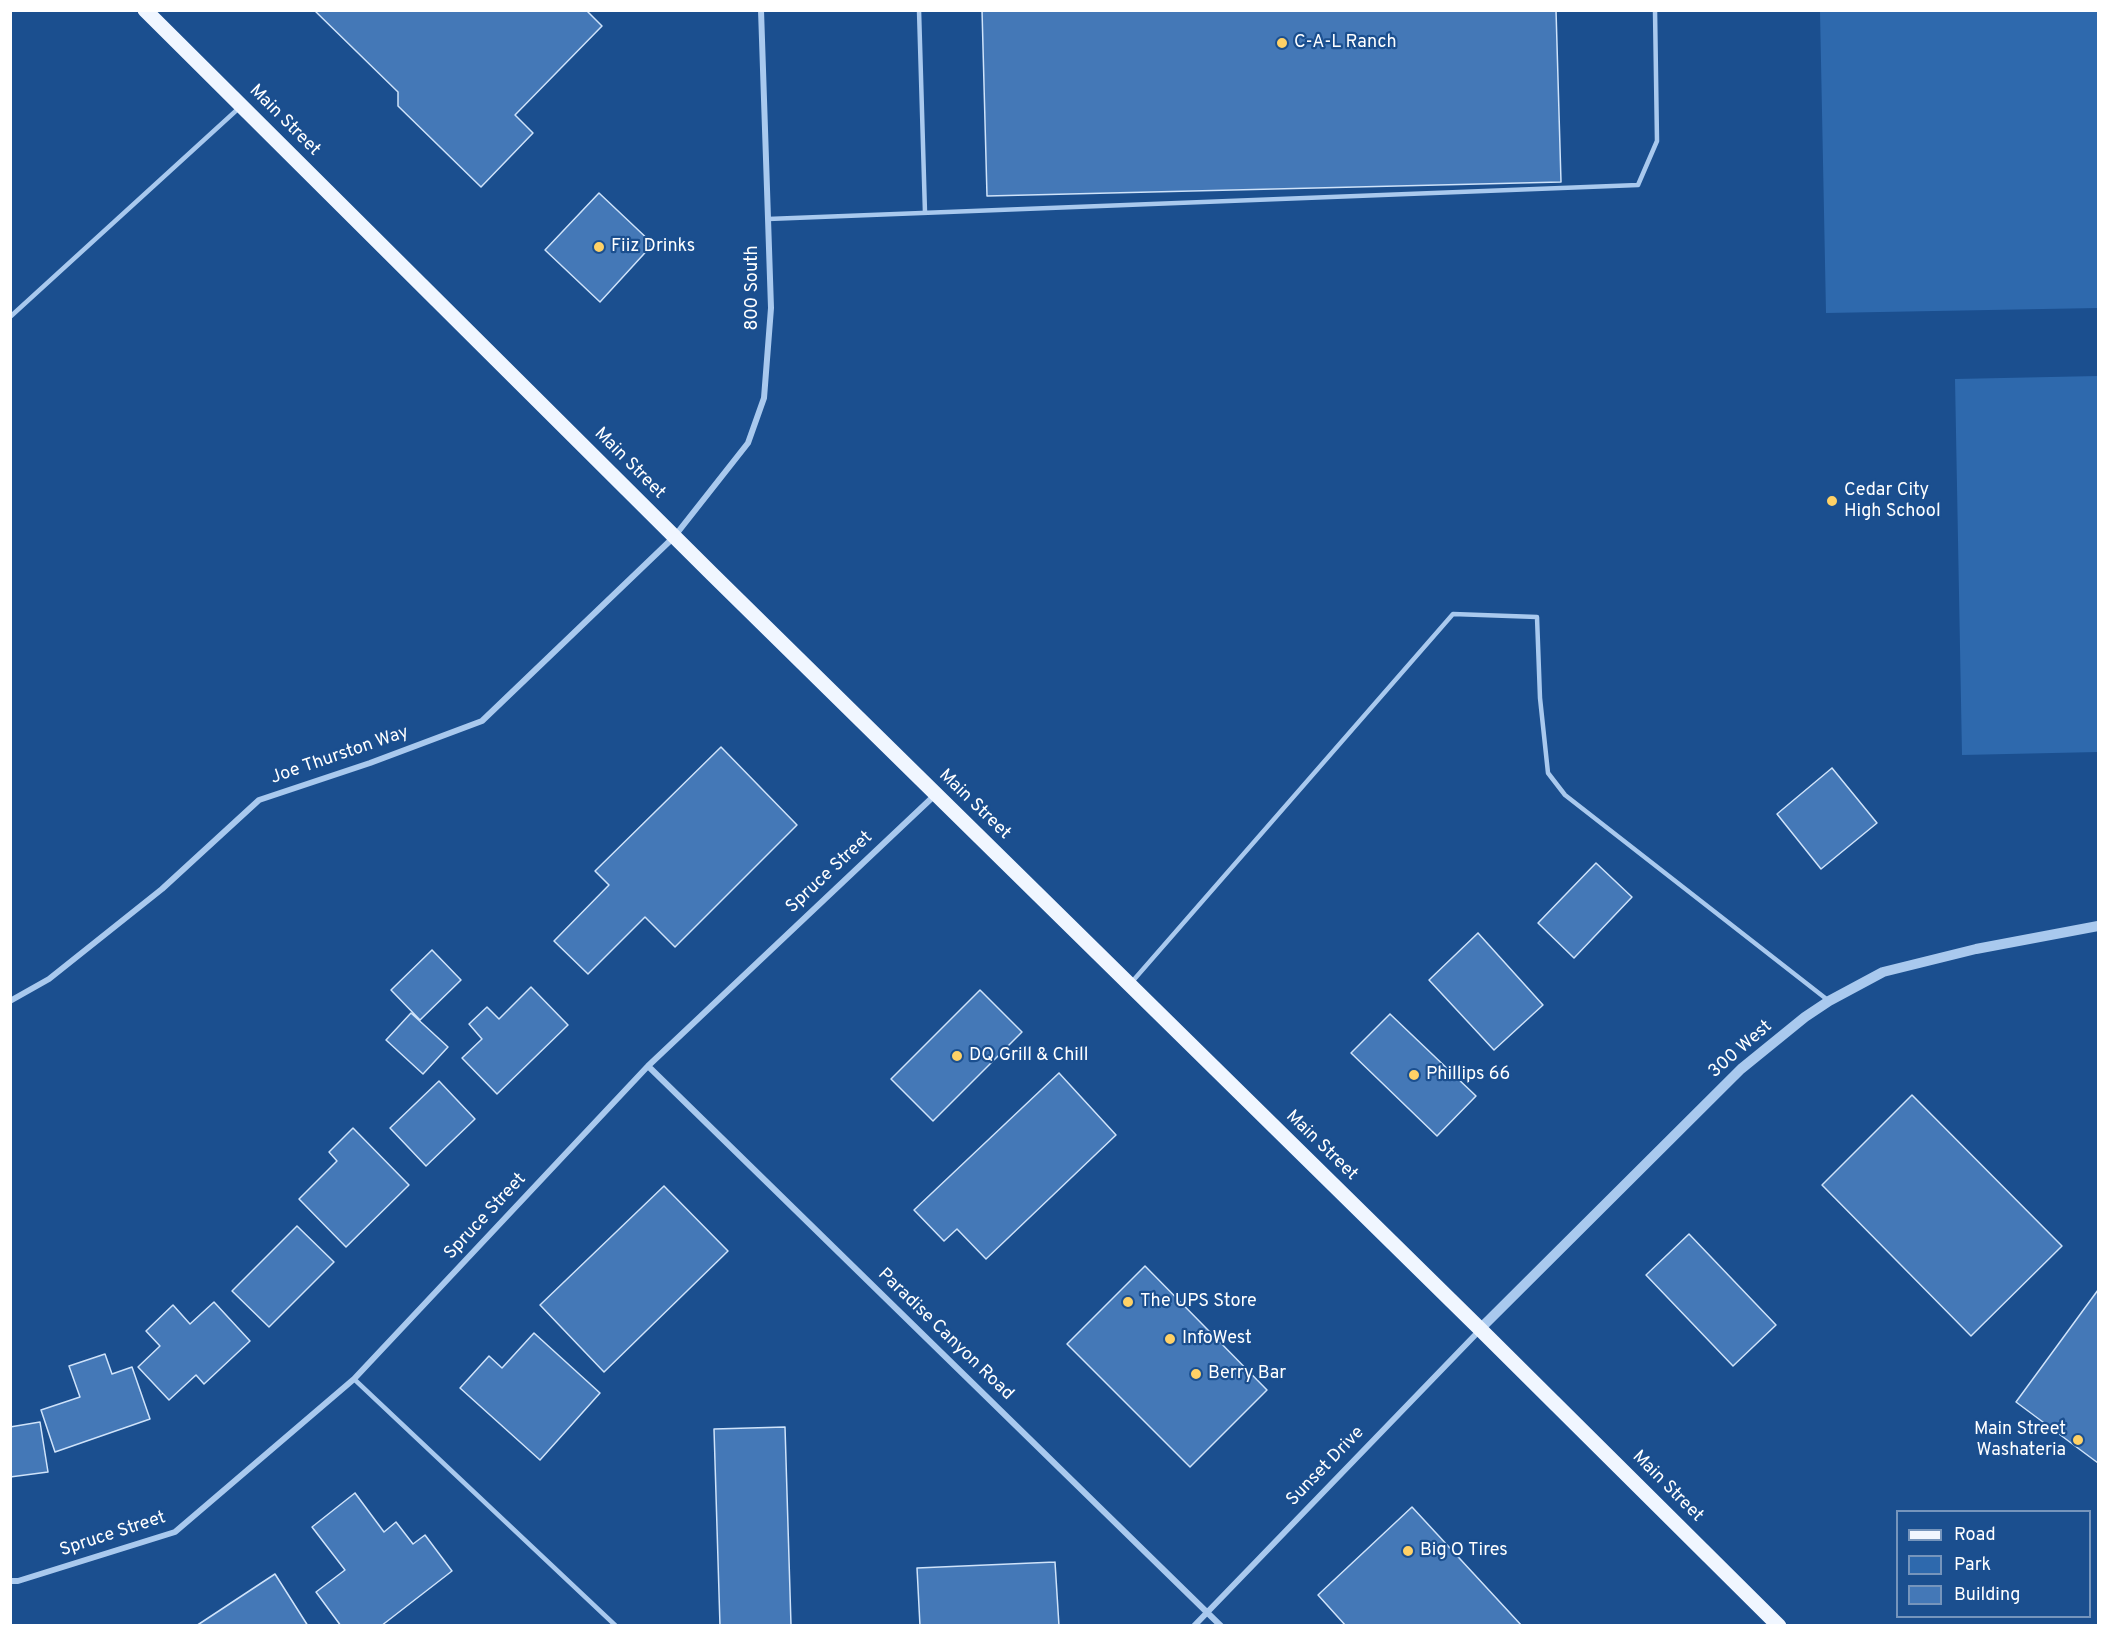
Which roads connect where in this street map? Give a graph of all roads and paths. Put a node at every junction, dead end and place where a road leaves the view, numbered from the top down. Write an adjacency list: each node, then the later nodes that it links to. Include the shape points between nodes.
1 (145, 10): 5 (main road, Main Street)
2 (761, 10): 7 (street, 800 South)
3 (919, 10): 6 (lane)
4 (1655, 10): 6 (lane, via 1657,141 1638,185)
5 (241, 106): 8 (lane); 9 (main road, Main Street)
6 (925, 213): 7 (lane)
7 (768, 219): 9 (street, 800 South, via 771,308 764,398 748,443)
8 (10, 317)
9 (674, 537): 10 (main road, Main Street); 13 (street, Joe Thurston Way, via 482,721 259,800 162,889 49,979)
10 (935, 794): 12 (main road, Main Street); 15 (street, Spruce Street)
11 (2098, 926): 14 (street, 300 West, via 1976,949 1884,972)
12 (1129, 985): 14 (lane, via 1453,614 1537,617 1548,773 1565,795); 16 (main road, Main Street)
13 (10, 1000)
14 (1829, 1001): 16 (street, 300 West, via 1741,1069)
15 (648, 1066): 17 (street, Spruce Street); 19 (street, Paradise Canyon Road)
16 (1480, 1329): 19 (street, Sunset Drive); 23 (main road, Main Street)
17 (354, 1379): 18 (street, Spruce Street, via 175,1532); 20 (lane)
18 (10, 1581)
19 (1208, 1612): 21 (street, Sunset Drive); 22 (street, Paradise Canyon Road)
20 (616, 1626)
21 (1194, 1626)
22 (1221, 1626)
23 (1779, 1626)

